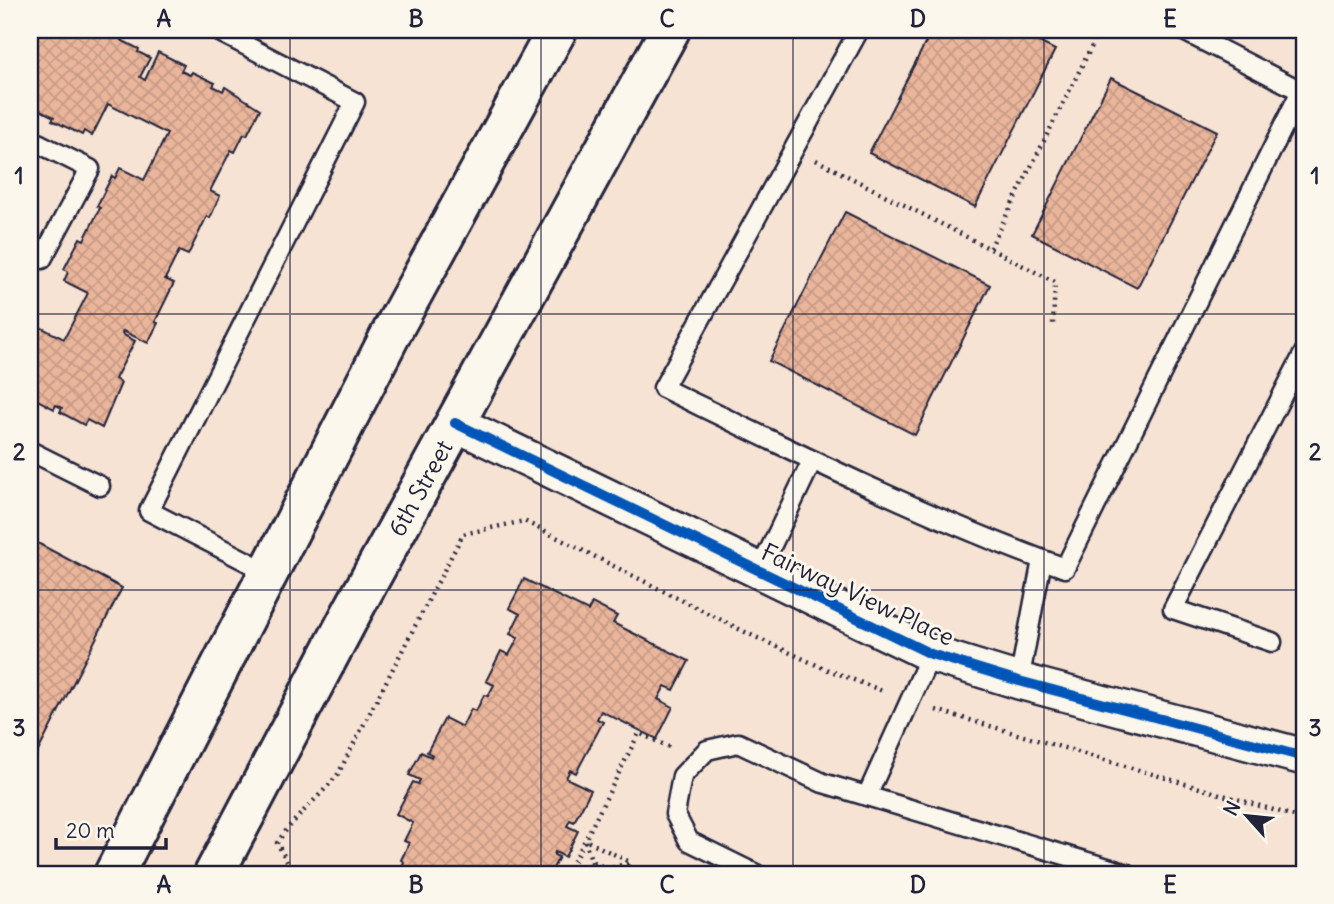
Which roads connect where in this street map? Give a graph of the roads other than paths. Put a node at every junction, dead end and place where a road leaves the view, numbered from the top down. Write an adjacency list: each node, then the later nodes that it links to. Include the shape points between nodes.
1 (216, 30): 15 (lane, via 355,102 149,511)
2 (556, 30): 15 (main road, via 396,324)
3 (670, 30): 9 (main road, 6th Street)
4 (859, 30): 11 (lane, via 663,388)
5 (1182, 30): 13 (lane, via 1301,91 1065,568)
6 (30, 139): 7 (lane, via 90,169 42,260)
7 (30, 253)
8 (1304, 353): 16 (lane, via 1174,609)
9 (455, 423): 14 (street, Fairway View Place); 22 (main road, 6th Street)
10 (30, 451): 12 (lane)
11 (812, 461): 13 (lane); 14 (lane)
12 (100, 486)
13 (1042, 560): 18 (lane)
14 (759, 572): 17 (street, Fairway View Place)
15 (268, 573): 21 (main road)
16 (1272, 642)
17 (931, 654): 18 (street, Fairway View Place); 20 (lane)
18 (1019, 681): 19 (street, Fairway View Place)
19 (1304, 757)
20 (867, 796): 23 (lane, via 823,783 737,743 707,750 682,776 675,814 689,841); 24 (lane)
21 (114, 874)
22 (214, 874)
23 (756, 874)
24 (1128, 874)

